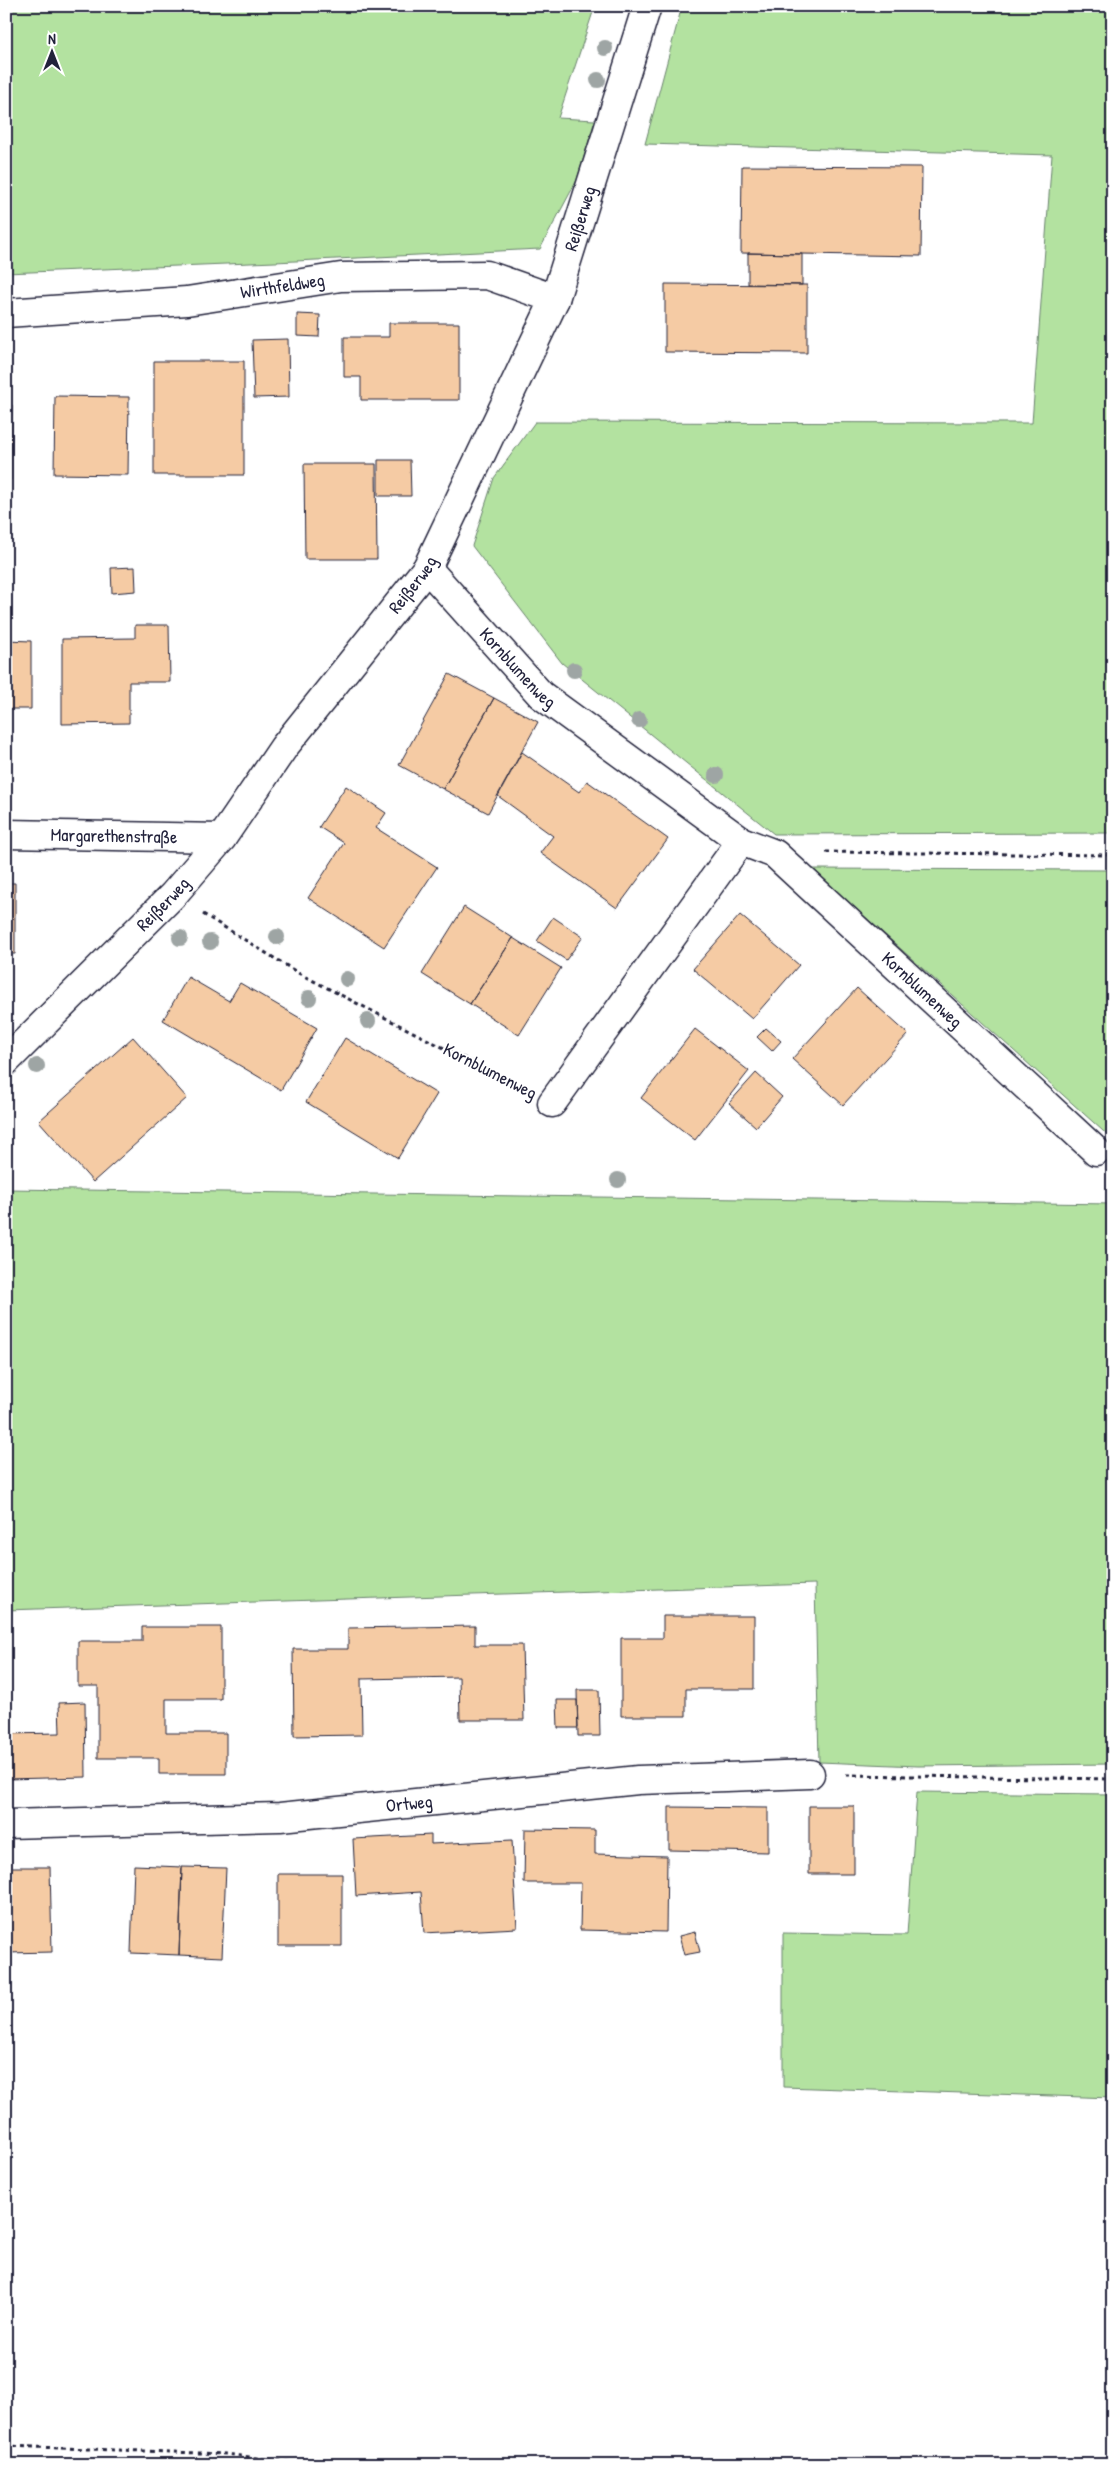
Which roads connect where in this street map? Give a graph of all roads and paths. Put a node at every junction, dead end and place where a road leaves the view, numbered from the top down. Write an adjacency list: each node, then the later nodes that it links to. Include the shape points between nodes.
1 (646, 6): 2 (street, Reißerweg)
2 (555, 298): 3 (street, Wirthfeldweg, via 486,275 341,277 187,301); 4 (street, Reißerweg)
3 (6, 313)
4 (427, 568): 6 (street, Reißerweg, via 284,747); 7 (street, Kornblumenweg, via 541,695)
5 (6, 834): 6 (street, Margarethenstraße)
6 (222, 838): 10 (street, Reißerweg)
7 (741, 841): 8 (street, Kornblumenweg); 12 (street, Kornblumenweg)
8 (775, 854): 9 (path, via 838,851); 13 (street, Kornblumenweg)
9 (1113, 854)
10 (173, 895): 11 (street, Reißerweg); 12 (path, Kornblumenweg, via 300,974)
11 (6, 1061)
12 (552, 1103)
13 (1096, 1151)
14 (810, 1774): 15 (path); 16 (street, Ortweg, via 638,1780 280,1817)
15 (1113, 1779)
16 (6, 1824)
17 (6, 2446): 18 (path, via 226,2454)
18 (310, 2465)

